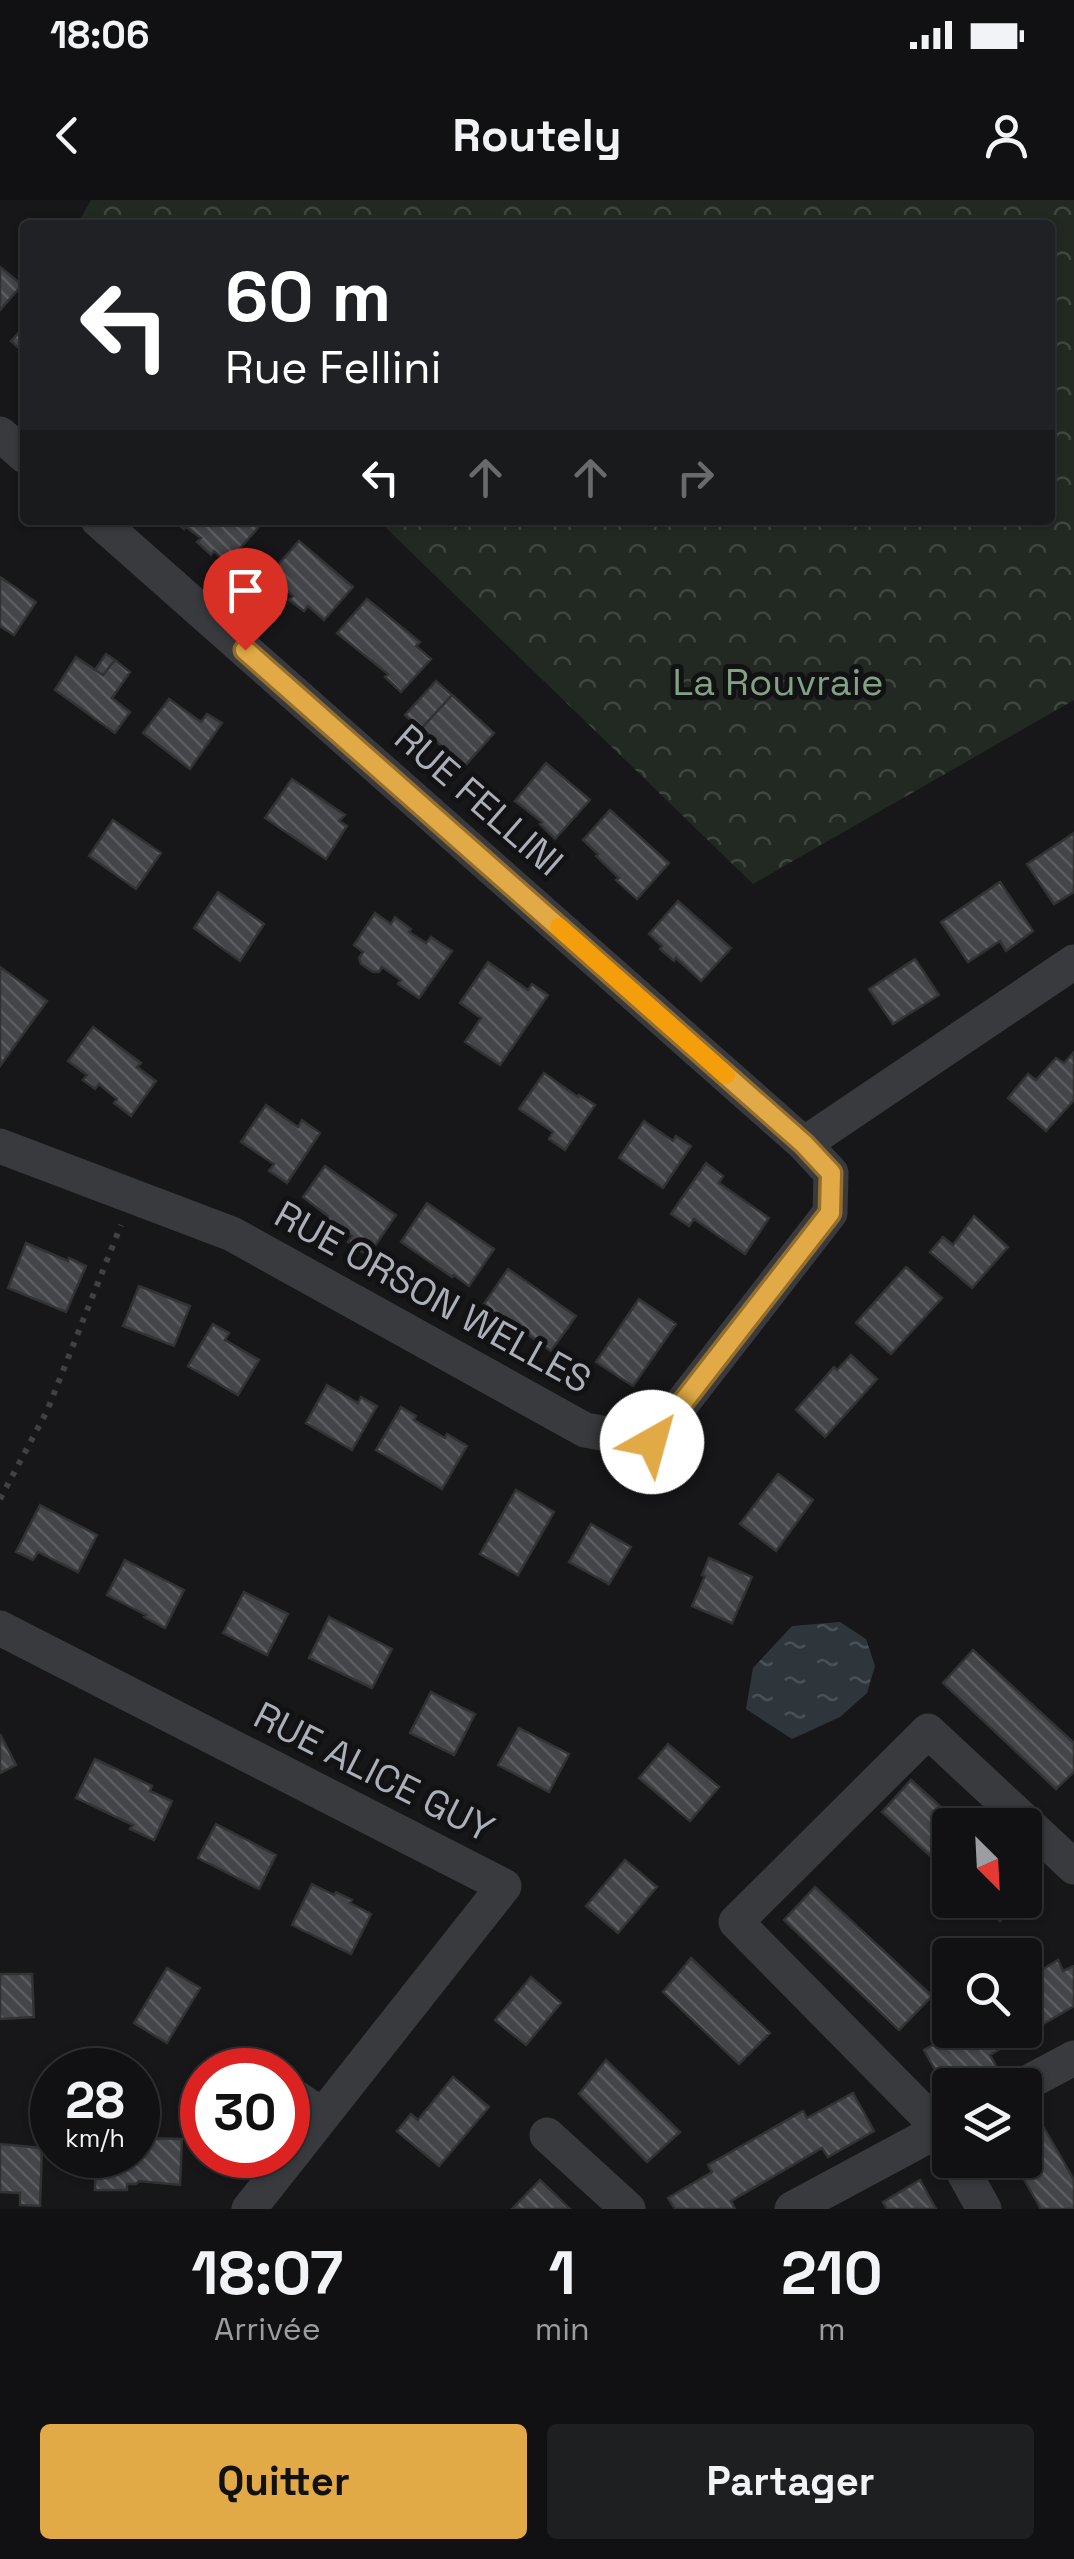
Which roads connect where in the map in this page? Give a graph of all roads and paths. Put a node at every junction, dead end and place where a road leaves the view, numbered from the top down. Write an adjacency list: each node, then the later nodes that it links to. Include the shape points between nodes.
1 (0, 434): 2 (street)
2 (20, 452)
3 (104, 525): 5 (street, RUE FELLINI)
4 (1074, 962): 5 (street)
5 (804, 1144): 7 (street, RUE ORSON WELLES, via 831,1173 830,1213 652,1442 585,1430 232,1234)
6 (0, 1146): 7 (street, RUE ORSON WELLES)
7 (132, 1196): 8 (path, via 46,1412)
8 (0, 1499)
9 (0, 1628): 14 (street, RUE ALICE GUY, via 504,1886)
10 (1074, 1867): 15 (street, via 928,1731 736,1922)
11 (1074, 2058): 12 (street)
12 (1042, 2075)
13 (310, 2097): 14 (lane)
14 (328, 2110): 19 (street, RUE ALICE GUY)
15 (932, 2118)
16 (547, 2135): 20 (street)
17 (932, 2140): 21 (street)
18 (967, 2178): 22 (street)
19 (249, 2209)
20 (628, 2209)
21 (792, 2209)
22 (984, 2209)

